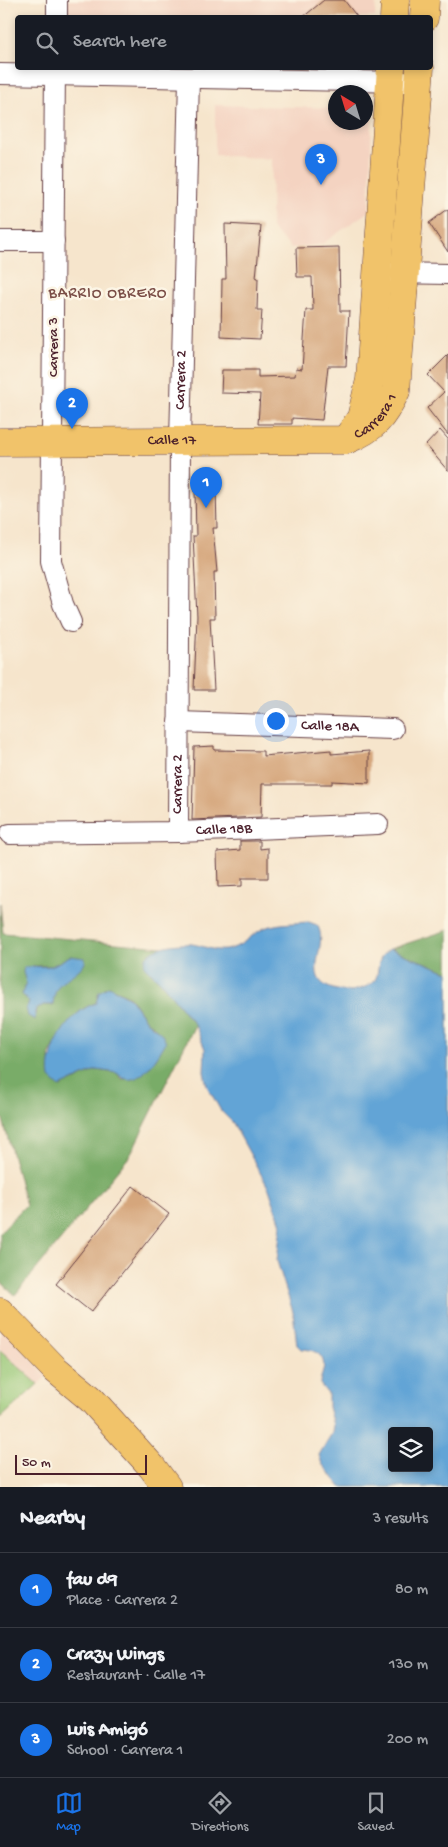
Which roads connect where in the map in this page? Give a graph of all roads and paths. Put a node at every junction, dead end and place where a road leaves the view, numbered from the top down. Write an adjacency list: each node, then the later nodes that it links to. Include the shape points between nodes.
1 (57, 0): 4 (street)
2 (396, 0): 5 (highway)
3 (425, 0): 6 (highway)
4 (57, 15)
5 (394, 15)
6 (424, 15)
7 (54, 72): 8 (street); 11 (street); 13 (street, Carrera 3)
8 (0, 74)
9 (391, 74): 10 (street); 11 (street); 14 (highway, Carrera 1)
10 (419, 75): 15 (highway, Carrera 1)
11 (189, 79): 19 (street, Carrera 2)
12 (0, 241): 13 (street)
13 (54, 241): 17 (street, Carrera 3)
14 (377, 273): 15 (street); 18 (highway, Carrera 1, via 370,380 361,418)
15 (404, 274): 16 (street); 18 (highway, Carrera 1, via 396,390 385,414 370,429)
16 (448, 274)
17 (53, 440): 19 (highway, Calle 17); 20 (highway, Calle 17); 21 (street, Carrera 3, via 51,561)
18 (346, 440): 19 (highway, Calle 17)
19 (180, 441): 22 (street, Carrera 2)
20 (0, 442)
21 (71, 622)
22 (178, 722): 23 (street, Calle 18A); 25 (street, Carrera 2)
23 (393, 729)
24 (378, 824): 25 (street, Calle 18B)
25 (178, 832): 26 (street, Calle 18B)
26 (10, 834)
27 (0, 1312): 28 (highway, via 55,1369 92,1399)
28 (167, 1487)

